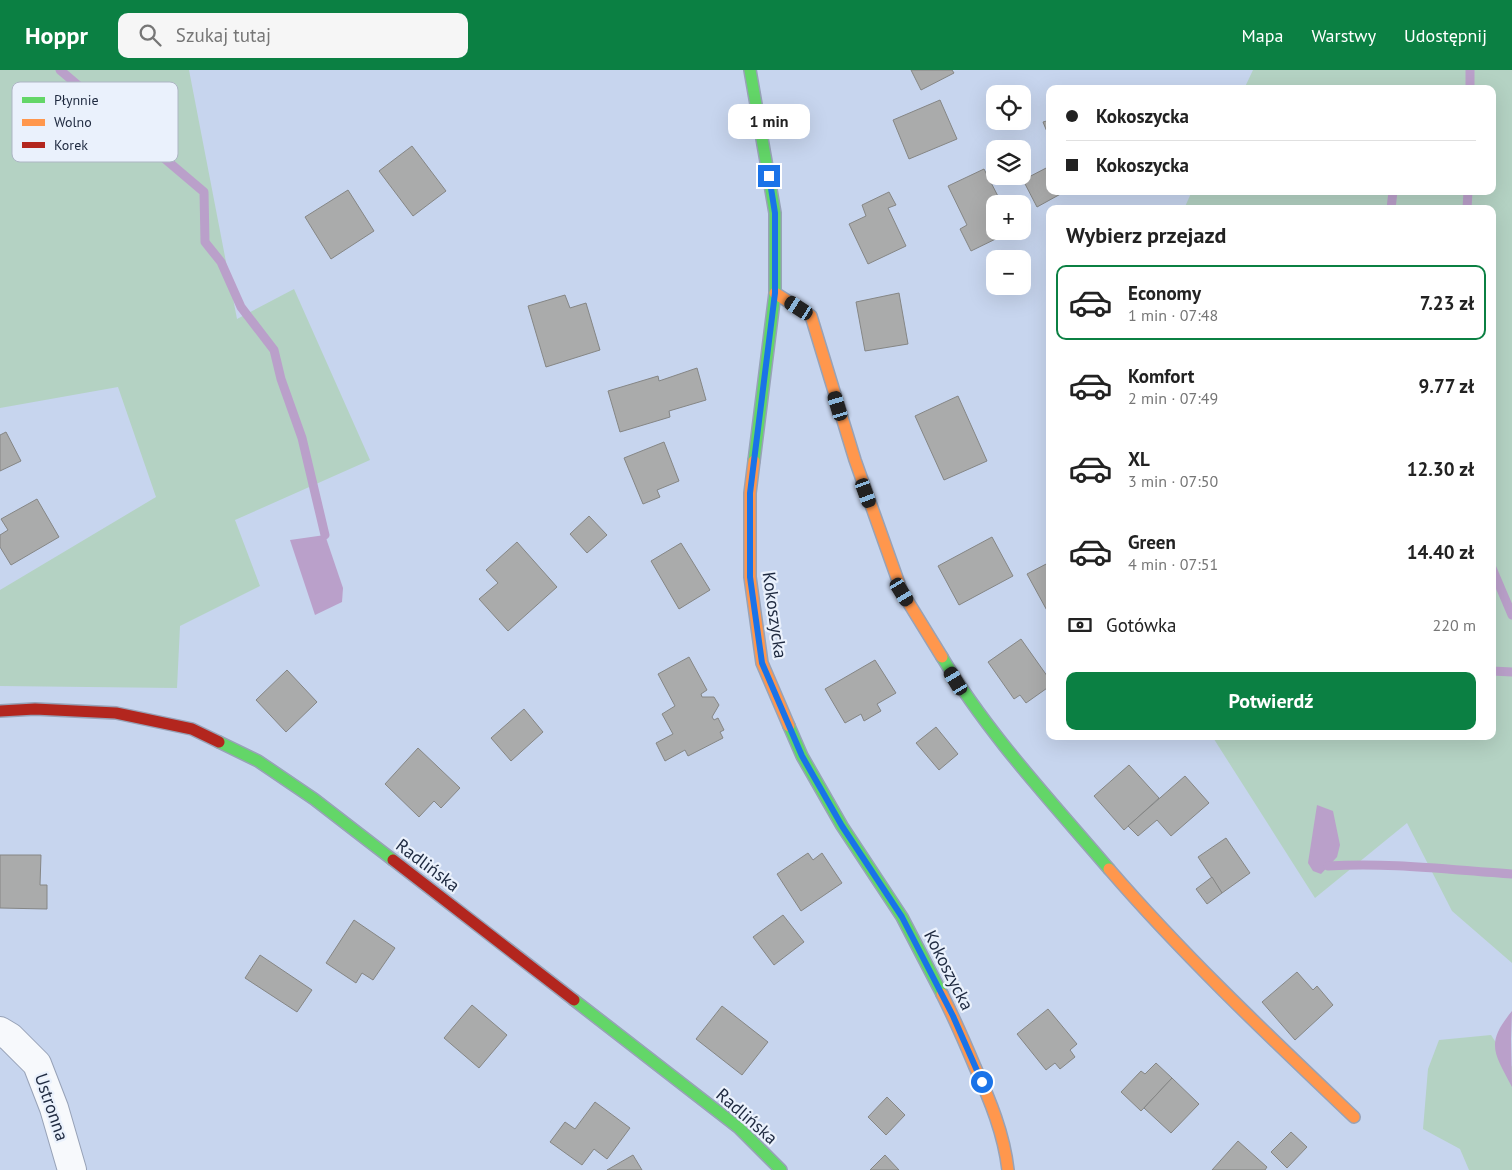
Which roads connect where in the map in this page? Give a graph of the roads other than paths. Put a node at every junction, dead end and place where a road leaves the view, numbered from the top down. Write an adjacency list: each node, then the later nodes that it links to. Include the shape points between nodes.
1 (750, 70): 2 (street, Kokoszycka, via 775,213)
2 (775, 293): 5 (street, via 811,316 855,460 902,592 956,681 1003,745 1142,907 1218,987); 8 (street, Kokoszycka, via 750,493 750,577 762,663 802,756 842,826 902,917 953,1016 989,1099 1006,1150)
3 (0, 711): 7 (street, Radlińska, via 35,709 116,713 192,729 258,761 337,818 731,1122)
4 (0, 1031): 6 (street, Ustronna, via 37,1064)
5 (1354, 1117)
6 (72, 1170)
7 (781, 1170)
8 (1008, 1170)

